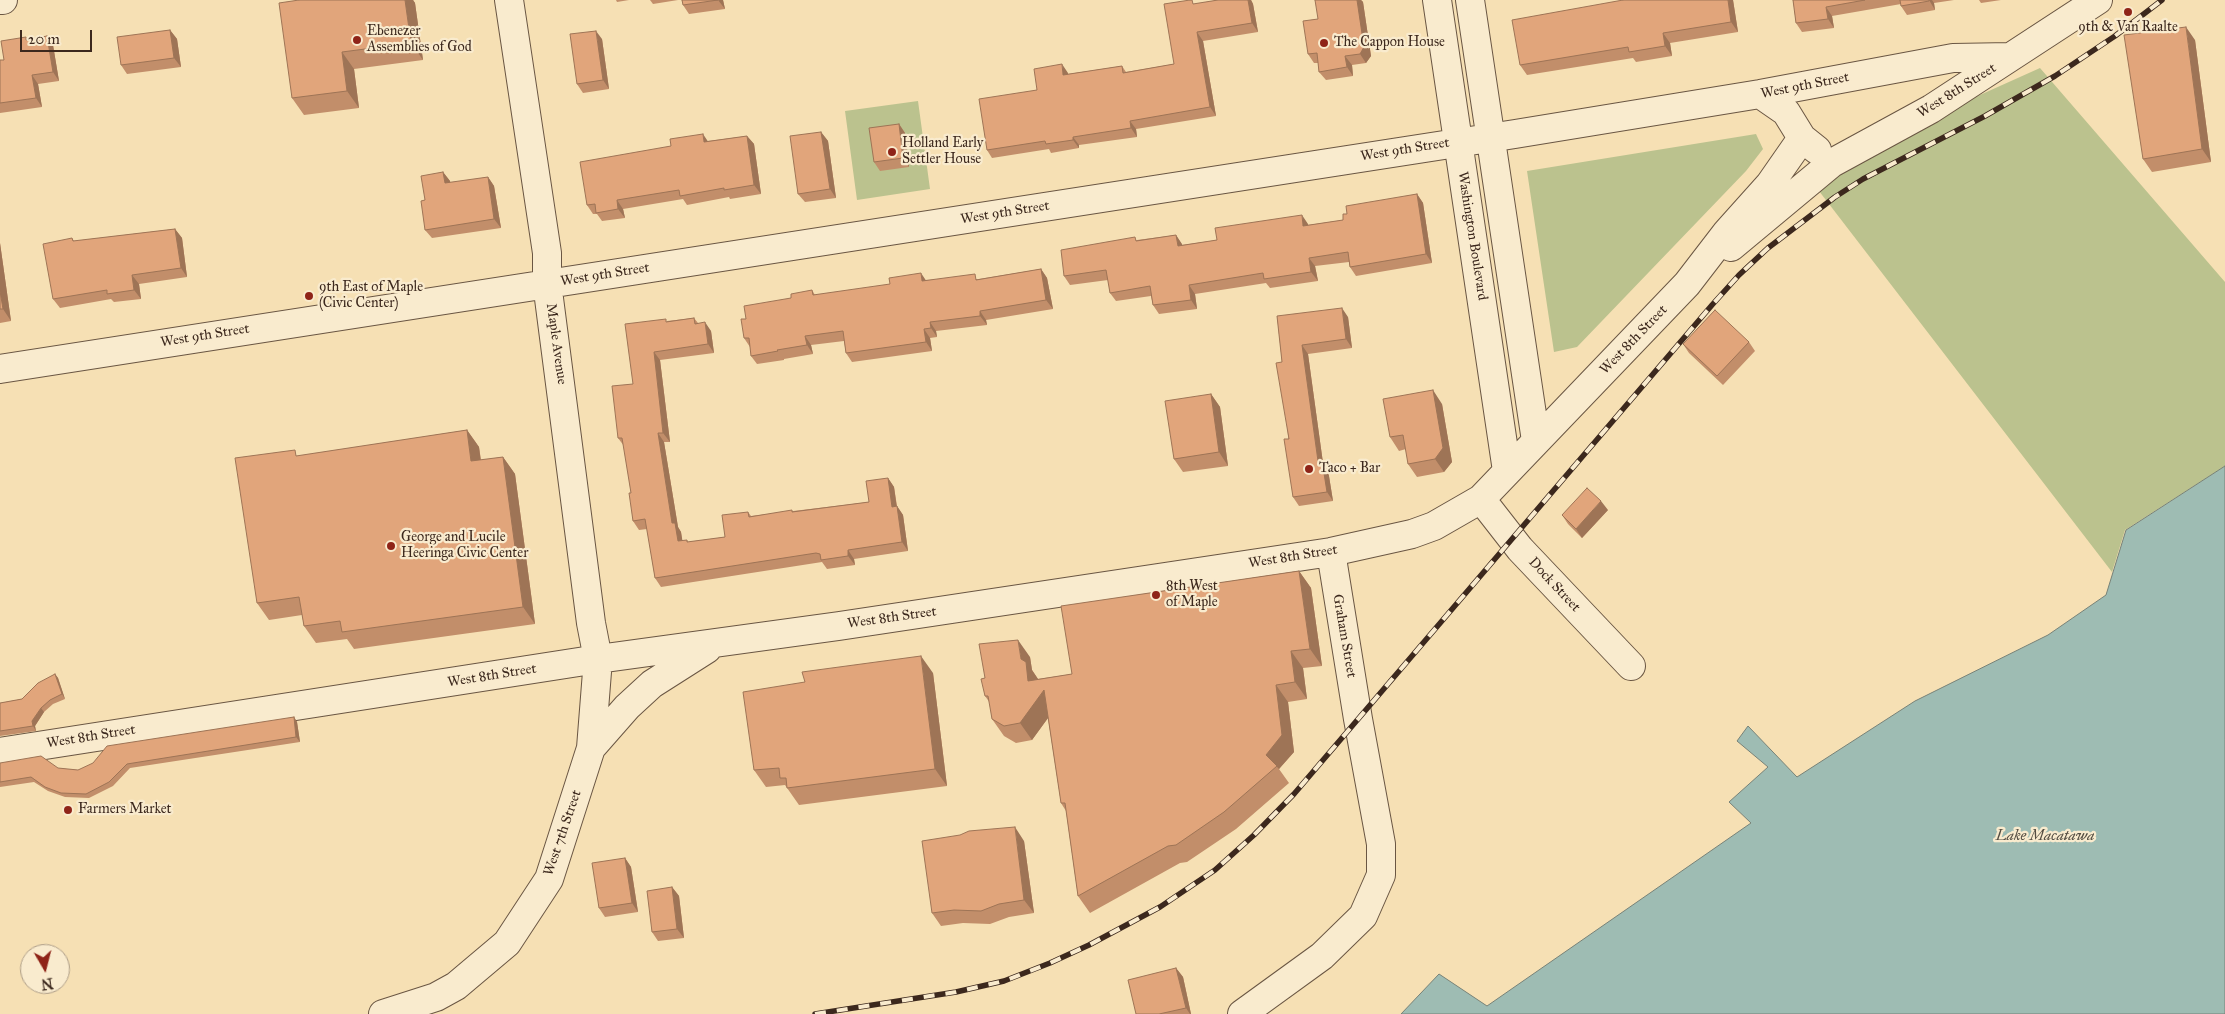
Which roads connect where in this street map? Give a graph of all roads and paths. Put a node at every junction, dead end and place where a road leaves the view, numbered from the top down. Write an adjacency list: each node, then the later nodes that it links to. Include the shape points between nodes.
1 (509, 0): 11 (street, Maple Avenue, via 547,253)
2 (1437, 0): 9 (street, Washington Boulevard)
3 (1470, 0): 7 (street)
4 (2098, 0): 5 (street, West 8th Street)
5 (2010, 57): 6 (street, West 9th Street, via 1953,58); 10 (street, West 8th Street, via 1931,109)
6 (1760, 94): 7 (street, West 9th Street); 8 (street, via 1786,112)
7 (1490, 138): 9 (street, West 9th Street); 14 (street)
8 (1802, 138): 10 (street); 12 (street, West 8th Street, via 1770,184 1726,232)
9 (1458, 142): 11 (street, West 9th Street); 15 (street, Washington Boulevard)
10 (1832, 163): 12 (street, West 8th Street)
11 (547, 283): 13 (street, West 9th Street); 19 (street, Maple Avenue)
12 (1687, 284): 14 (street, West 8th Street)
13 (0, 368)
14 (1536, 441): 15 (street, West 8th Street)
15 (1508, 471): 16 (street, West 8th Street)
16 (1481, 499): 17 (street, West 8th Street, via 1434,526 1412,534); 20 (street, Dock Street, via 1520,549)
17 (1331, 552): 18 (street, West 8th Street); 24 (street, Graham Street, via 1381,844 1382,875 1357,923 1322,956)
18 (717, 643): 19 (street, West 8th Street); 21 (street, West 7th Street, via 652,684)
19 (598, 659): 21 (street, West 7th Street); 22 (street, West 8th Street)
20 (1631, 666)
21 (591, 748): 23 (street, West 7th Street, via 549,879 507,943 456,986 436,997)
22 (0, 752)
23 (383, 1014)
24 (1242, 1014)

